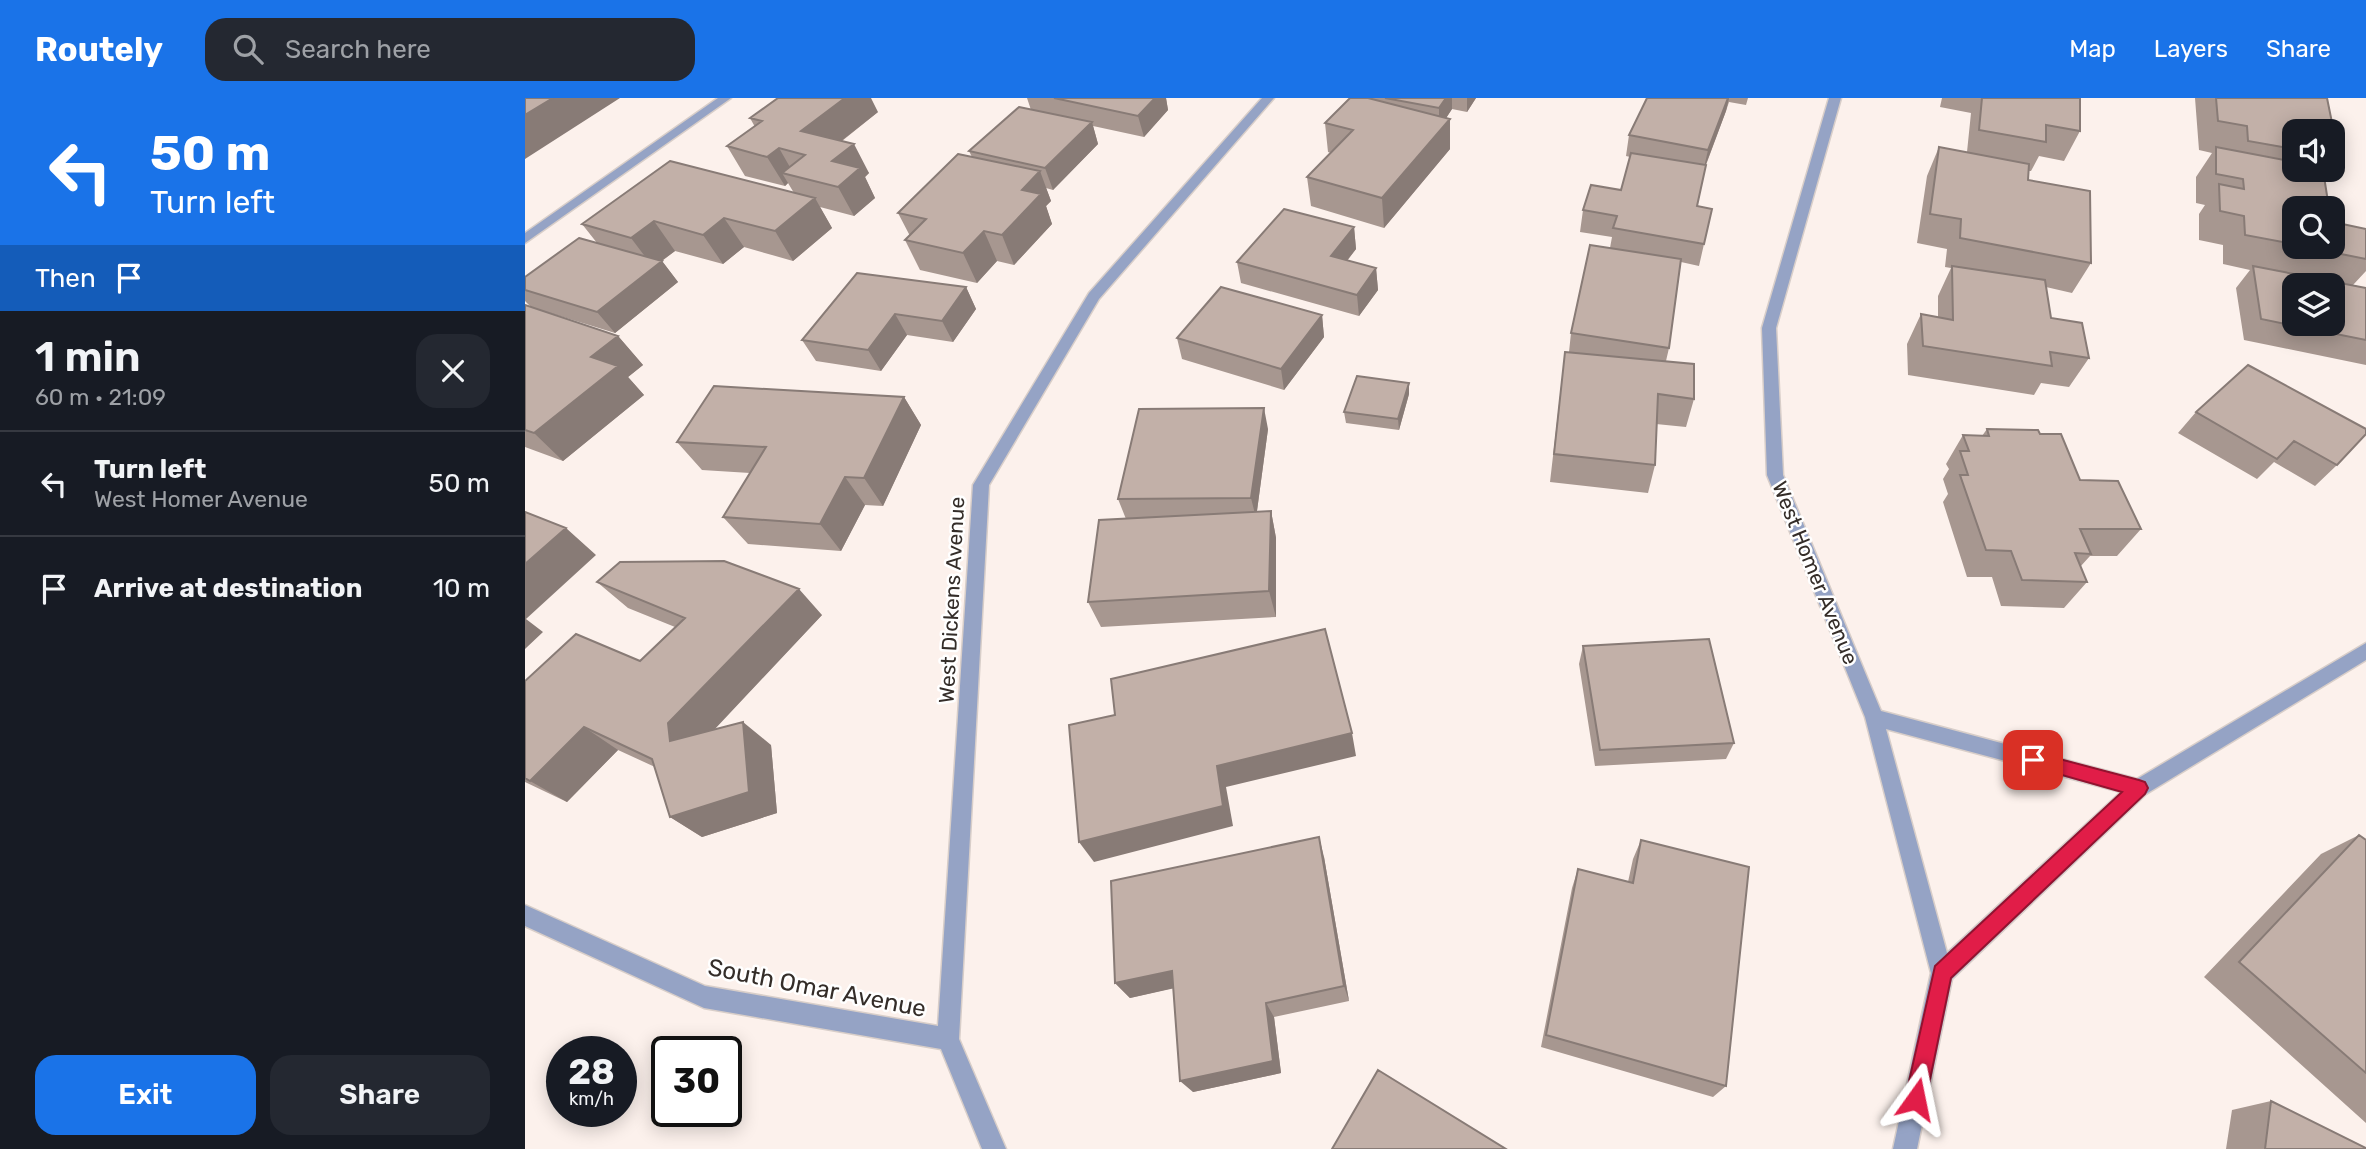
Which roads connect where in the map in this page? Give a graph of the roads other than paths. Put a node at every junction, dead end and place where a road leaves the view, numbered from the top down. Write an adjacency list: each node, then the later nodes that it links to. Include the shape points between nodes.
1 (725, 98): 4 (street)
2 (1268, 98): 10 (street, West Dickens Avenue, via 1094,296 981,485)
3 (1835, 98): 6 (street, West Homer Avenue, via 1769,328 1775,475)
4 (525, 239)
5 (2366, 651): 7 (street)
6 (1874, 717): 7 (street); 9 (street, West Homer Avenue)
7 (2139, 788): 9 (street)
8 (525, 915): 10 (street, South Omar Avenue, via 704,997)
9 (1942, 973): 12 (street)
10 (948, 1039): 11 (street, West Dickens Avenue)
11 (994, 1149)
12 (1905, 1149)

